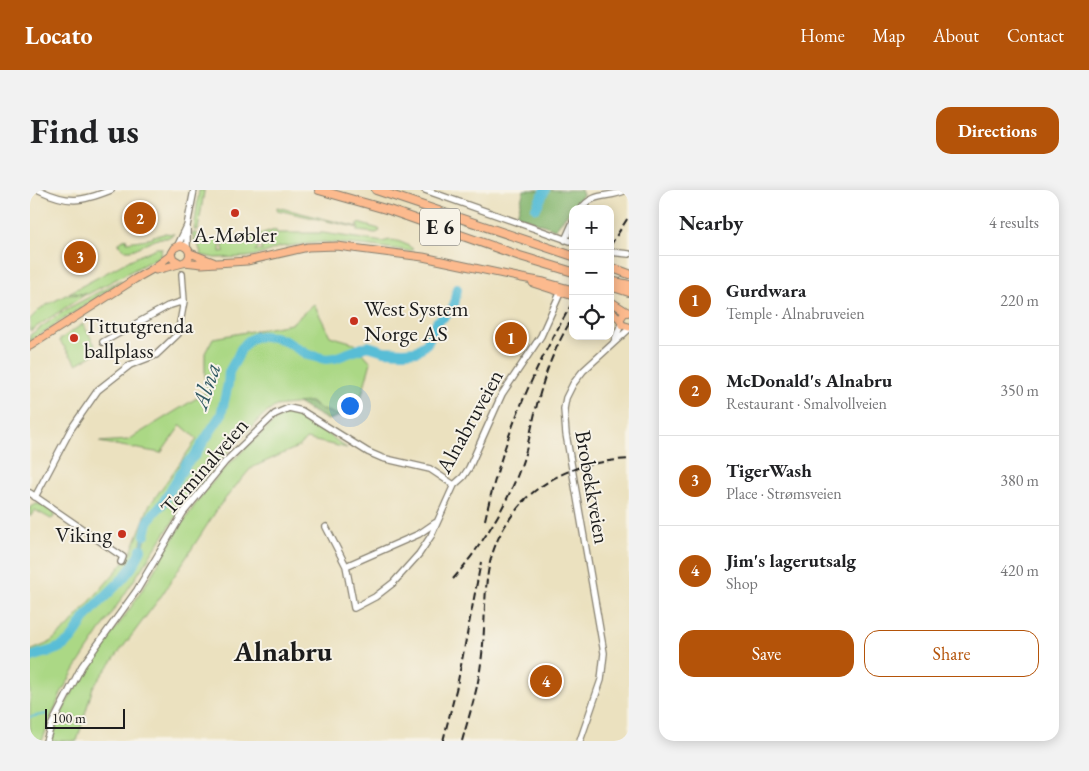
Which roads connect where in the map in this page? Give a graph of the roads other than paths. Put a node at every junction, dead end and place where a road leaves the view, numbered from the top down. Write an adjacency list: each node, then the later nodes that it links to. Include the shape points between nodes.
1 (38, 190): 2 (street, via 69,200 93,198)
2 (111, 190)
3 (320, 190): 25 (highway, E 6)
4 (376, 190): 18 (highway, E 6)
5 (425, 190): 11 (street)
6 (626, 190): 8 (street, via 594,198)
7 (194, 191): 9 (street)
8 (584, 205)
9 (187, 226): 13 (street); 14 (street)
10 (569, 231): 11 (street)
11 (565, 240): 12 (street)
12 (569, 241)
13 (178, 245): 14 (main road); 17 (main road)
14 (188, 250): 19 (main road, via 189,257); 20 (main road)
15 (614, 252): 16 (street)
16 (629, 254)
17 (172, 255): 19 (main road, via 175,261); 24 (main road)
18 (569, 255)
19 (182, 263): 20 (main road); 24 (main road)
20 (216, 263): 31 (main road, via 254,260 308,247 337,246 423,257 544,282)
21 (614, 266): 22 (highway)
22 (629, 267)
23 (614, 268): 27 (highway)
24 (151, 270): 43 (main road)
25 (569, 271)
26 (182, 274): 35 (street)
27 (629, 274)
28 (614, 282): 29 (highway)
29 (629, 285)
30 (614, 287): 33 (highway)
31 (562, 290): 32 (main road); 34 (main road); 44 (street, Alnabruveien, via 538,341 502,394 468,470)
32 (569, 290)
33 (629, 292)
34 (571, 295)
35 (184, 301): 41 (street, via 168,306); 45 (street, via 178,334 156,355 130,365 98,390)
36 (614, 303): 37 (main road)
37 (628, 312): 39 (main road, via 622,314)
38 (614, 314): 39 (main road)
39 (620, 321): 40 (main road); 42 (street, Brobekkveien)
40 (629, 328): 42 (street, Brobekkveien)
41 (103, 342)
42 (614, 342): 51 (street, Brobekkveien, via 576,378 564,409 604,653 602,675)
43 (30, 346)
44 (454, 485): 46 (street, Alnabruveien); 50 (street, Terminalveien, via 430,469 368,452 302,411 289,408 275,414 225,462 183,513 137,590 82,666)
45 (32, 496): 48 (street, via 105,543 124,557)
46 (436, 522): 49 (street, via 419,534); 49 (street, Alnabruveien, via 419,554 394,582 354,608)
47 (326, 527): 49 (street, Alnabruveien)
48 (122, 562)
49 (346, 566)
50 (46, 741)
51 (580, 741)

